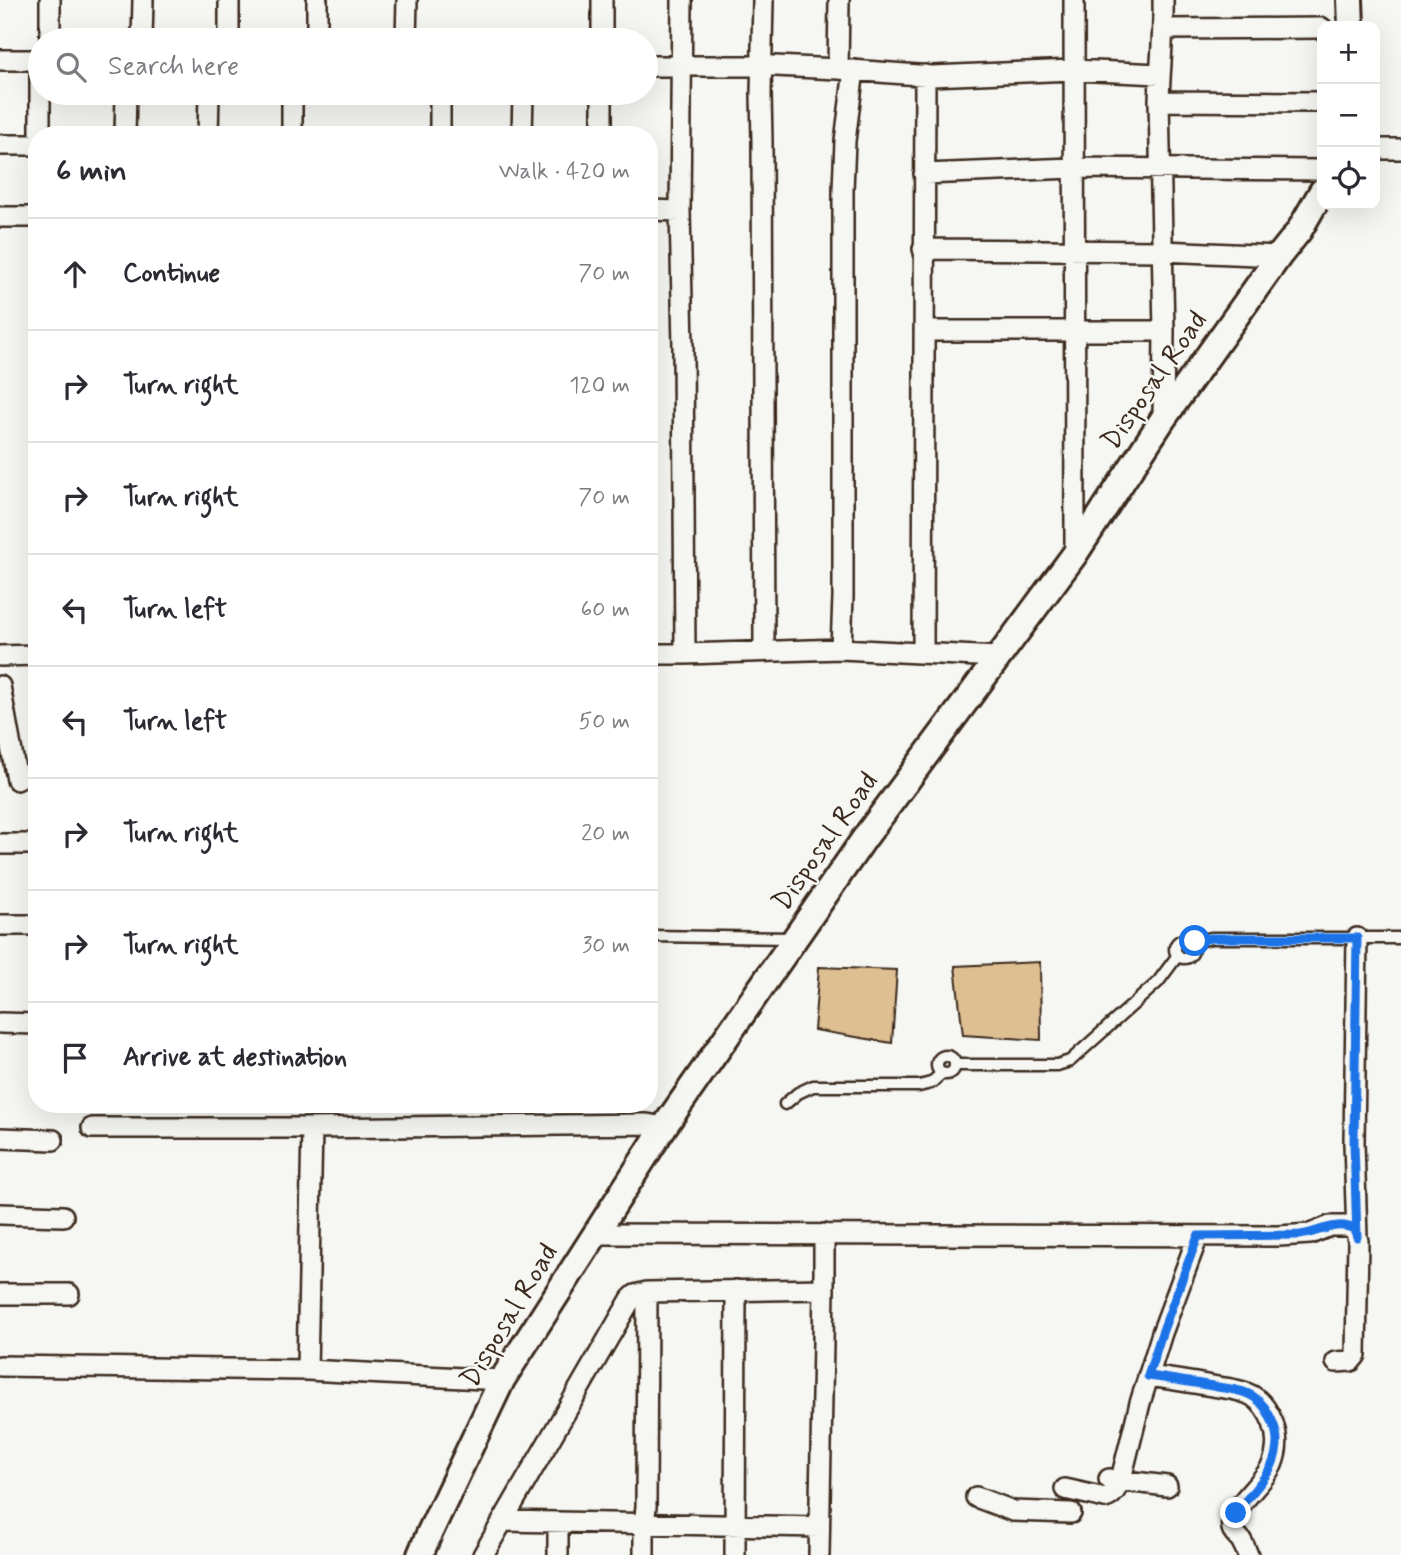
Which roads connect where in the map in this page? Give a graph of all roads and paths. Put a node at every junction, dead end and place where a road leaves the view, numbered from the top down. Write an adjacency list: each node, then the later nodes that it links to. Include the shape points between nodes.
1 (50, 0): 14 (street)
2 (143, 0): 15 (street)
3 (229, 0): 16 (street)
4 (317, 0): 17 (street)
5 (407, 0): 18 (street)
6 (602, 0): 19 (street)
7 (682, 0): 25 (street)
8 (763, 0): 26 (street)
9 (839, 0): 27 (street)
10 (1074, 0): 28 (street)
11 (1163, 0): 21 (street)
12 (1350, 0): 13 (street)
13 (1351, 21)
14 (50, 28)
15 (142, 28)
16 (229, 28)
17 (317, 28)
18 (407, 28)
19 (602, 28)
20 (1317, 28): 21 (street)
21 (1164, 29): 29 (street)
22 (0, 60): 23 (street)
23 (28, 60)
24 (658, 66): 25 (street)
25 (682, 66): 26 (street); 57 (street)
26 (762, 66): 27 (street); 70 (street)
27 (846, 69): 30 (street); 69 (street)
28 (1073, 71): 29 (street); 30 (street); 51 (street)
29 (1160, 74): 31 (street)
30 (925, 75): 54 (street)
31 (1159, 101): 32 (street); 52 (street)
32 (1317, 102)
33 (40, 105): 40 (street)
34 (126, 105): 41 (street)
35 (209, 105): 42 (street)
36 (292, 105): 43 (street)
37 (440, 105): 44 (street)
38 (523, 105): 45 (street)
39 (602, 105): 46 (street)
40 (40, 126)
41 (125, 126)
42 (208, 126)
43 (292, 126)
44 (440, 126)
45 (522, 126)
46 (602, 126)
47 (0, 145): 48 (street)
48 (28, 145)
49 (1380, 149): 50 (street)
50 (1401, 149)
51 (1073, 168): 52 (street); 54 (street); 61 (street)
52 (1160, 169): 53 (street); 62 (street)
53 (1317, 170)
54 (924, 174): 60 (street)
55 (1317, 200): 63 (street, Disposal Road)
56 (658, 211): 57 (street)
57 (680, 211): 73 (street)
58 (0, 217): 59 (street)
59 (28, 217)
60 (922, 249): 61 (street); 64 (street)
61 (1075, 251): 62 (street); 65 (street)
62 (1162, 251): 63 (street); 66 (street)
63 (1279, 256): 67 (street, Disposal Road)
64 (924, 331): 65 (street); 71 (street)
65 (1075, 331): 66 (street); 68 (street)
66 (1164, 331): 67 (street)
67 (1163, 419): 68 (street, Disposal Road)
68 (1075, 554): 76 (street, Disposal Road)
69 (841, 649): 70 (street); 71 (street)
70 (764, 651): 73 (street)
71 (923, 652): 76 (street)
72 (658, 654): 73 (street)
73 (685, 654)
74 (28, 655): 75 (street)
75 (0, 656)
76 (997, 657): 84 (street, Disposal Road)
77 (0, 686): 78 (street)
78 (18, 780)
79 (0, 844): 80 (street)
80 (28, 844)
81 (0, 925): 82 (street)
82 (28, 925)
83 (658, 936): 84 (lane)
84 (794, 938): 92 (street, Disposal Road)
85 (1357, 938): 86 (lane); 89 (lane, via 1184,940 1177,943 1178,955 1158,982 1070,1061 1057,1065); 102 (street)
86 (1401, 938)
87 (0, 1023): 88 (street)
88 (28, 1024)
89 (956, 1065): 90 (lane, via 949,1074); 90 (lane, via 942,1057 937,1063)
90 (942, 1073): 91 (lane, via 919,1086 813,1086)
91 (785, 1104)
92 (664, 1127): 94 (street); 99 (street, Disposal Road)
93 (92, 1128): 94 (street)
94 (312, 1128): 110 (street)
95 (0, 1139): 96 (street)
96 (53, 1140)
97 (0, 1214): 98 (street)
98 (63, 1216)
99 (595, 1234): 100 (street); 112 (street, Disposal Road)
100 (824, 1234): 101 (street); 103 (street)
101 (1198, 1236): 102 (street, via 1300,1235 1343,1225 1354,1229); 111 (street)
102 (1357, 1237): 108 (street, via 1356,1355 1351,1361)
103 (824, 1289): 104 (street); 120 (street)
104 (736, 1290): 105 (street); 119 (street)
105 (647, 1292): 116 (street, via 628,1302); 118 (street)
106 (0, 1294): 107 (street)
107 (69, 1294)
108 (1336, 1362)
109 (0, 1366): 110 (street)
110 (307, 1370): 112 (street)
111 (1148, 1376): 113 (street); 127 (street, via 1242,1391 1262,1404 1271,1418 1278,1440 1276,1453 1231,1523)
112 (502, 1380): 121 (street, Disposal Road)
113 (1115, 1479): 114 (street); 115 (street, via 1108,1498 1076,1488 1069,1517 1013,1511)
114 (1167, 1486)
115 (976, 1497)
116 (502, 1521): 117 (street); 122 (street)
117 (558, 1522): 118 (street); 123 (street)
118 (644, 1524): 119 (street); 124 (street)
119 (736, 1526): 120 (street); 125 (street)
120 (819, 1527): 126 (street)
121 (420, 1555)
122 (483, 1555)
123 (558, 1555)
124 (644, 1555)
125 (735, 1555)
126 (819, 1555)
127 (1248, 1555)

